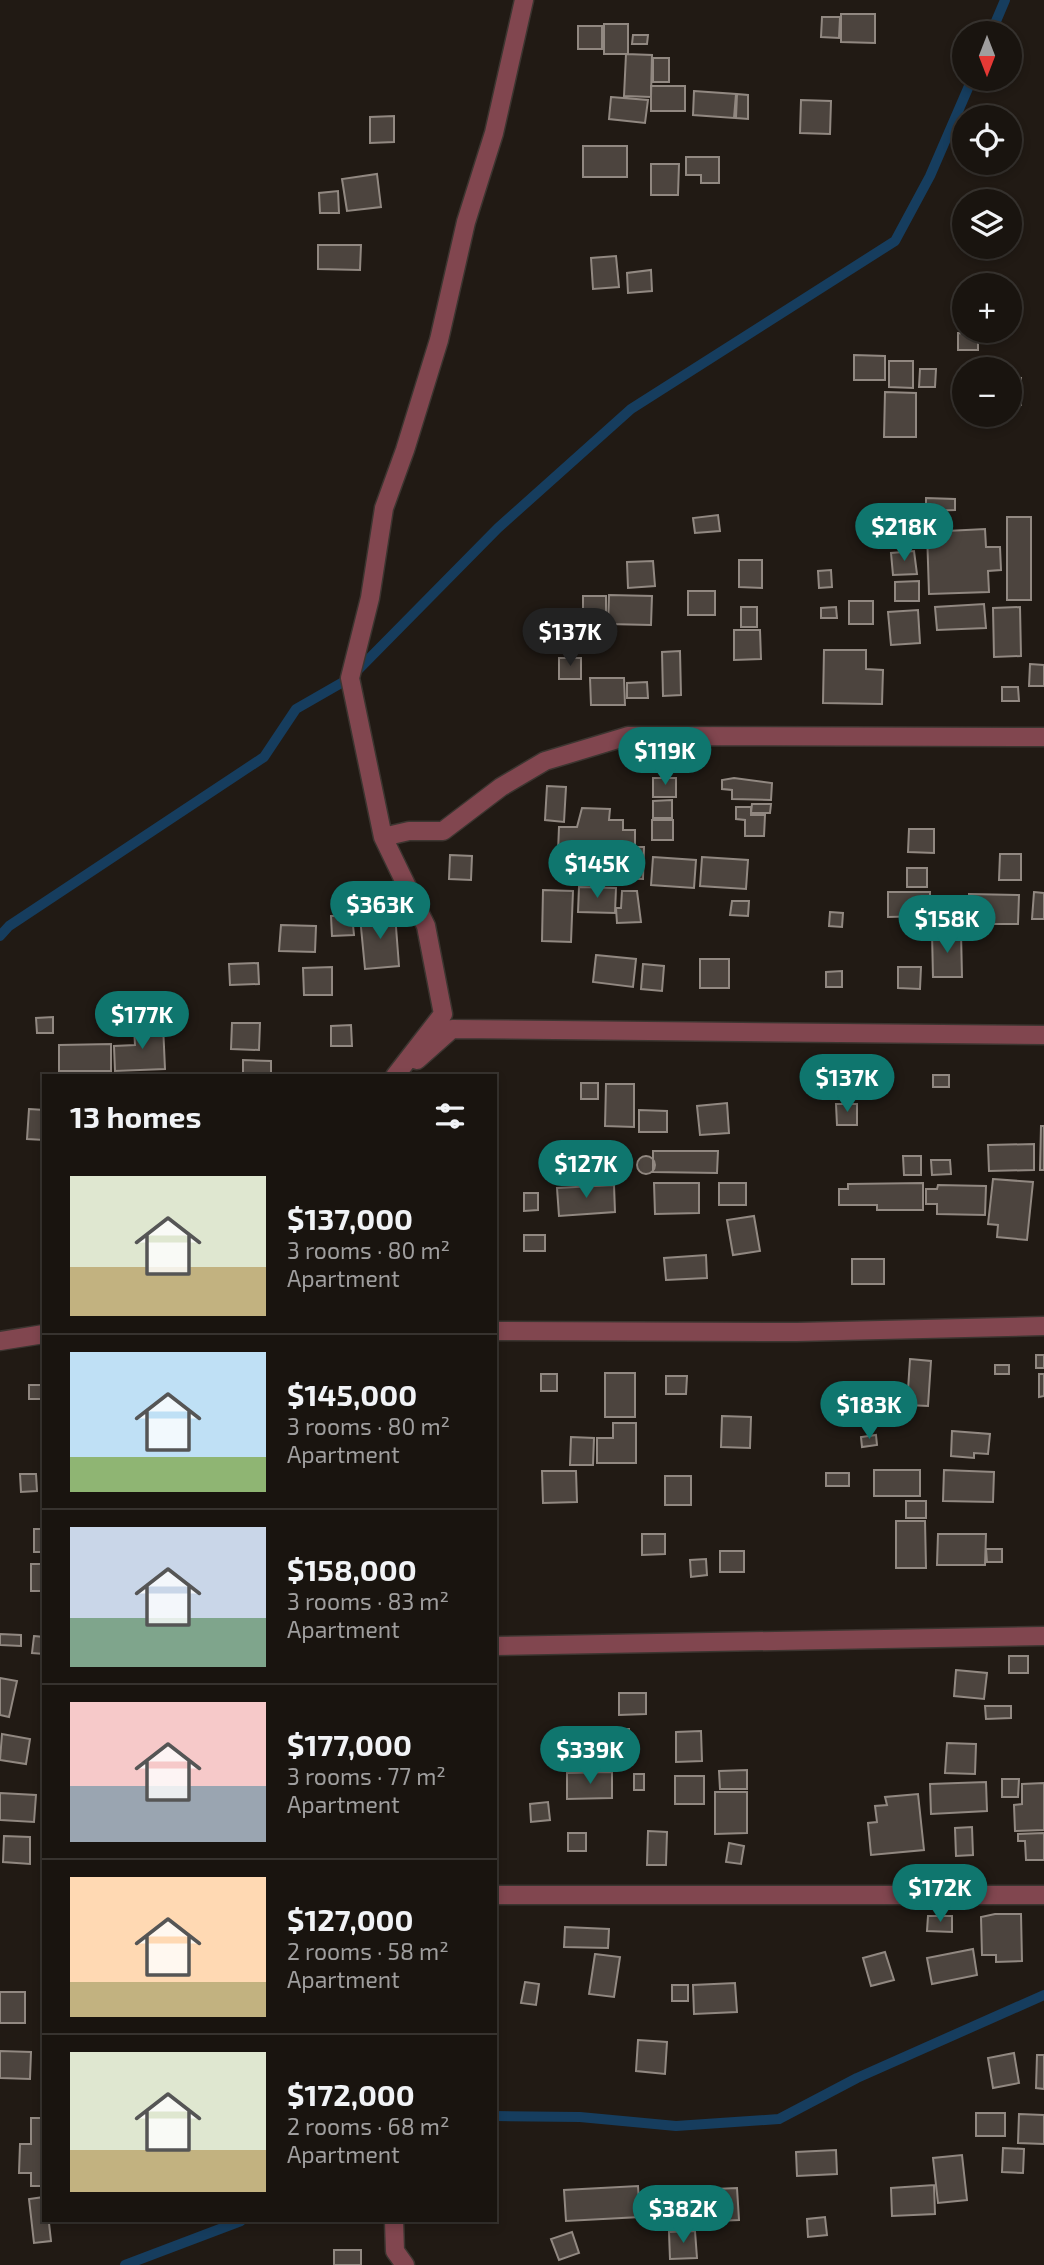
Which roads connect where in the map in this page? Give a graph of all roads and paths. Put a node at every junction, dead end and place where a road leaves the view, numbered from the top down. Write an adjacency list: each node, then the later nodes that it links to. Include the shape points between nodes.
1 (524, 0): 3 (street, via 439,340 384,508 370,598 350,678)
2 (1044, 737): 3 (street, via 628,736 545,761 443,831)
3 (383, 837): 5 (street, via 426,926 443,1014)
4 (1044, 1035): 6 (street, via 452,1030)
5 (398, 1074)
6 (398, 1074)
7 (1044, 1326): 8 (street, via 797,1332)
8 (497, 1331)
9 (42, 1334): 10 (street)
10 (0, 1341)
11 (1044, 1636): 12 (street)
12 (497, 1646)
13 (497, 1895): 14 (street)
14 (1044, 1895)
15 (394, 2222): 16 (street, via 395,2251)
16 (405, 2265)

